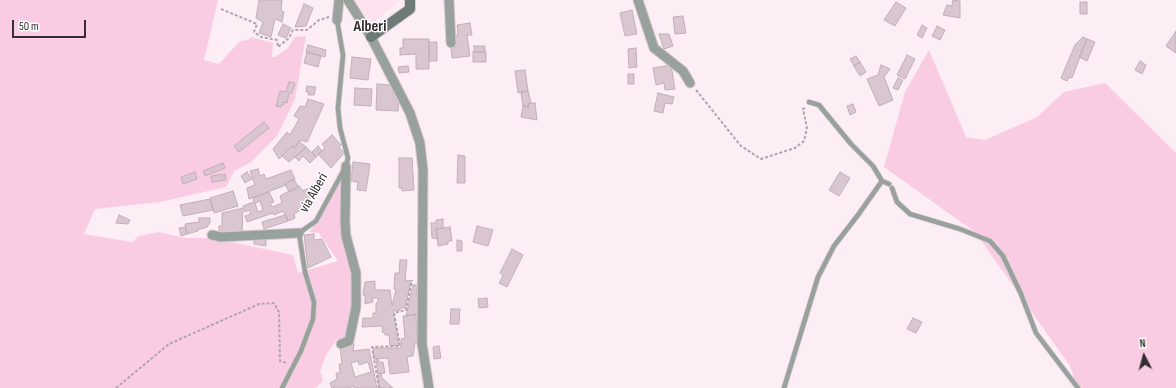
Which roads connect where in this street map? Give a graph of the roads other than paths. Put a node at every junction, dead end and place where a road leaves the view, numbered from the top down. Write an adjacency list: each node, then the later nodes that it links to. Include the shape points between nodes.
1 (339, 0): 6 (street, via Alberi)
2 (348, 0): 7 (street)
3 (410, 0): 7 (street, via 410,9)
4 (449, 0): 8 (street)
5 (638, 0): 9 (street, via 654,48 683,71)
6 (337, 17): 11 (lane, via Alberi, via 343,55 338,108 348,158)
7 (371, 37): 17 (street, via 410,114 420,142 423,170 422,344)
8 (451, 43)
9 (690, 83)
10 (809, 102): 12 (lane, via 819,105 873,166)
11 (346, 166): 13 (lane, via Alberi, via 316,221); 15 (street, via 346,236 356,274 356,308 349,341)
12 (882, 181): 18 (lane, via 834,246 818,277); 19 (lane, via 891,186 897,202 910,214 990,241 1003,256 1036,333)
13 (299, 233): 14 (street, via 221,237); 16 (lane, via Alberi, via 313,319)
14 (212, 235)
15 (342, 344)
16 (282, 388)
17 (429, 388)
18 (784, 388)
19 (1078, 388)

